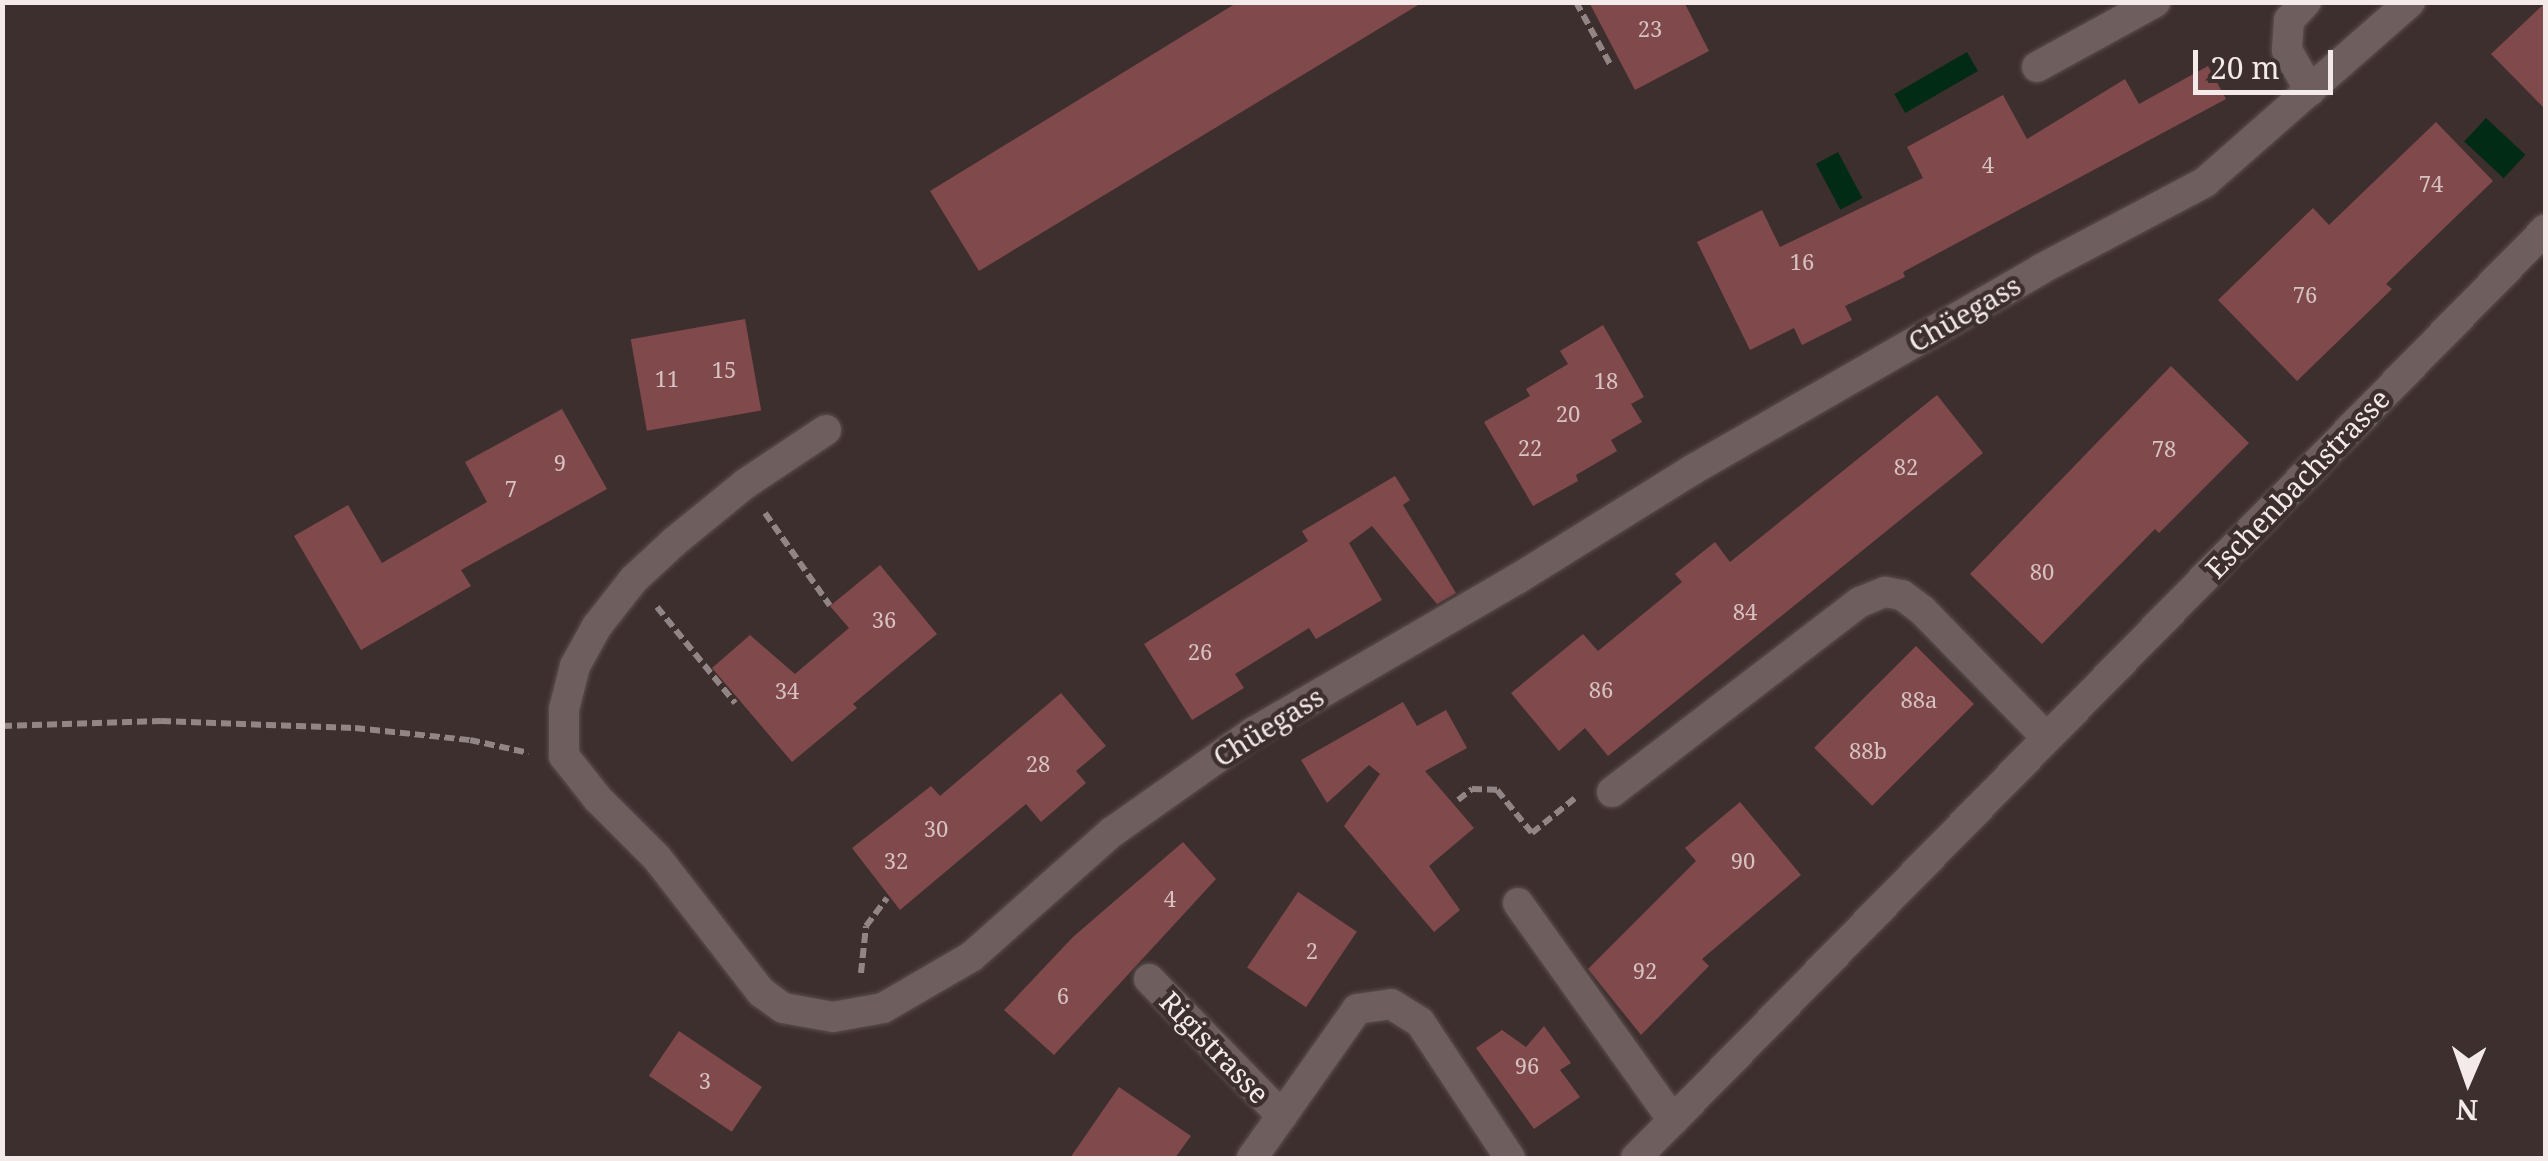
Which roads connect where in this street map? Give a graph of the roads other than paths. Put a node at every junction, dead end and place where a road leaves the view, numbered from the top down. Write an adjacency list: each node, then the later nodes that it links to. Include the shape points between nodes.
1 (2155, 2): 4 (street)
2 (2306, 2): 5 (street, via 2289,20 2287,50)
3 (2410, 2): 5 (street, Chüegass)
4 (2037, 67)
5 (2310, 92): 7 (street, Chüegass, via 2205,182 1692,470 1254,732 1112,832 971,957 920,990 862,1014 808,1016 761,992 658,858 598,799 564,756 564,709 575,666 634,579 744,484)
6 (2540, 244): 8 (street, Eschenbachstrasse)
7 (826, 430)
8 (2048, 738): 9 (street, via 1922,610 1902,594 1885,592 1860,602); 13 (street, Eschenbachstrasse)
9 (1612, 792)
10 (1518, 903): 13 (street)
11 (1149, 979): 12 (street, Rigistrasse)
12 (1282, 1116): 14 (street, Rigistrasse); 15 (street, Rigistrasse, via 1357,1008 1391,1004 1420,1022)
13 (1673, 1120): 16 (street, Eschenbachstrasse)
14 (1252, 1158)
15 (1510, 1158)
16 (1636, 1158)

